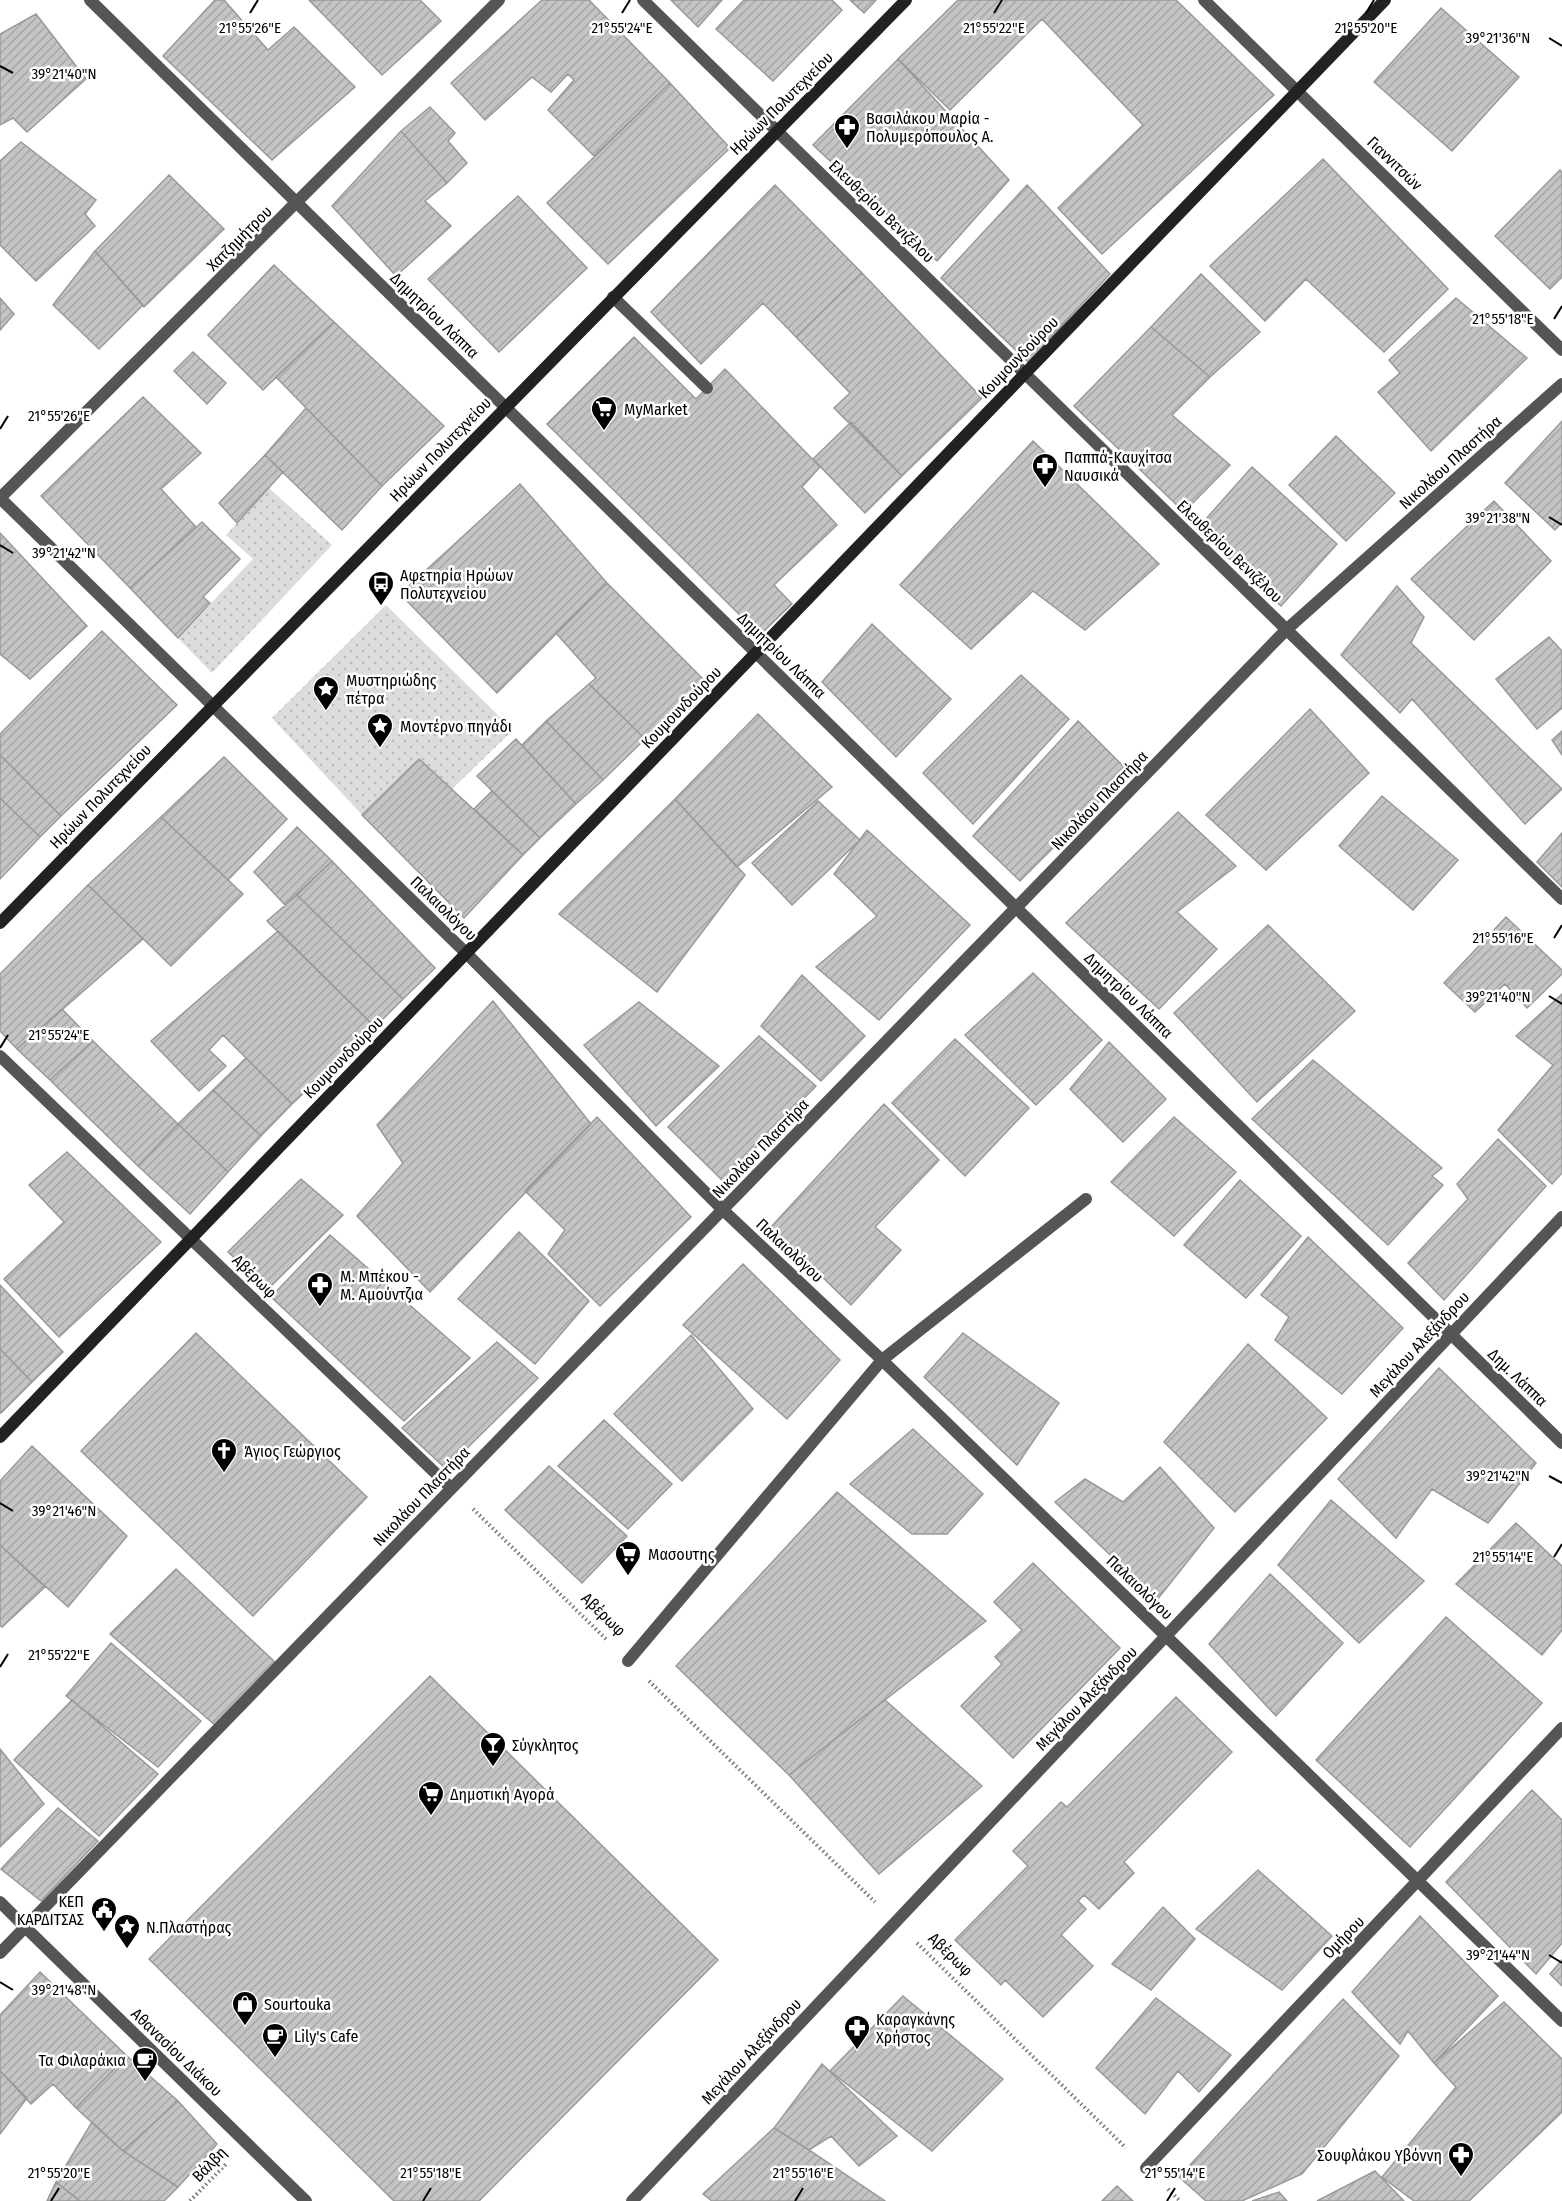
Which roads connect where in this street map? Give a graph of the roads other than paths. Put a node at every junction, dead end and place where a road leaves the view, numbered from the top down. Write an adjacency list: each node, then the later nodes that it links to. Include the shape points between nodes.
1 (90, 0): 9 (street, Δημητρίου Λάππα)
2 (499, 0): 9 (street, Χατζημήτρου)
3 (643, 0): 8 (street, Ελευθερίου Βενιζέλου)
4 (906, 0): 8 (main road, Ηρώων Πολυτεχνείου)
5 (1204, 0): 7 (street, Γιαννιτσών)
6 (1384, 0): 7 (main road, Κουμουνδούρου)
7 (1298, 90): 11 (street, Γιαννιτσών); 12 (main road, Κουμουνδούρου)
8 (776, 131): 10 (main road, Ηρώων Πολυτεχνείου); 12 (street, Ελευθερίου Βενιζέλου)
9 (297, 204): 15 (street, Δημητρίου Λάππα); 16 (street, Χατζημήτρου)
10 (613, 297): 14 (street); 15 (main road, Ηρώων Πολυτεχνείου)
11 (1562, 350)
12 (1025, 374): 17 (street, Ελευθερίου Βενιζέλου); 18 (main road, Κουμουνδούρου)
13 (1562, 384): 17 (street, Νικολάου Πλαστήρα)
14 (707, 388)
15 (505, 406): 18 (street, Δημητρίου Λάππα); 19 (main road, Ηρώων Πολυτεχνείου)
16 (0, 498): 19 (street, Παλαιολόγου)
17 (1286, 630): 20 (street, Ελευθερίου Βενιζέλου); 21 (street, Νικολάου Πλαστήρα)
18 (756, 653): 21 (street, Δημητρίου Λάππα); 23 (main road, Κουμουνδούρου)
19 (212, 704): 22 (main road, Ηρώων Πολυτεχνείου); 23 (street, Παλαιολόγου)
20 (1562, 899)
21 (1017, 909): 26 (street, Νικολάου Πλαστήρα); 29 (street, Δημητρίου Λάππα)
22 (0, 923)
23 (466, 953): 26 (street, Παλαιολόγου); 28 (main road, Κουμουνδούρου)
24 (0, 1056): 28 (street, Αβέρωφ)
25 (1086, 1199): 30 (street)
26 (723, 1210): 30 (street, Παλαιολόγου); 33 (street, Νικολάου Πλαστήρα)
27 (1562, 1217): 29 (street, Μεγάλου Αλεξάνδρου)
28 (192, 1238): 31 (main road, Κουμουνδούρου); 33 (street, Αβέρωφ)
29 (1451, 1334): 32 (street, Δημ. Λάππα); 34 (street, Μεγάλου Αλεξάνδρου)
30 (882, 1360): 34 (street, Παλαιολόγου); 35 (street)
31 (0, 1437)
32 (1562, 1443)
33 (452, 1488): 39 (street, Νικολάου Πλαστήρα)
34 (1167, 1636): 37 (street, Παλαιολόγου); 44 (street, Μεγάλου Αλεξάνδρου)
35 (628, 1661)
36 (1562, 1728): 37 (street, Ομήρου)
37 (1419, 1881): 41 (street, Παλαιολόγου); 42 (street, Ομήρου)
38 (0, 1902): 39 (street, Αθανασίου Διάκου)
39 (25, 1927): 40 (street, Νικολάου Πλαστήρα); 43 (street, Αθανασίου Διάκου)
40 (0, 1953)
41 (1562, 2021)
42 (1146, 2168)
43 (306, 2201)
44 (632, 2201)

